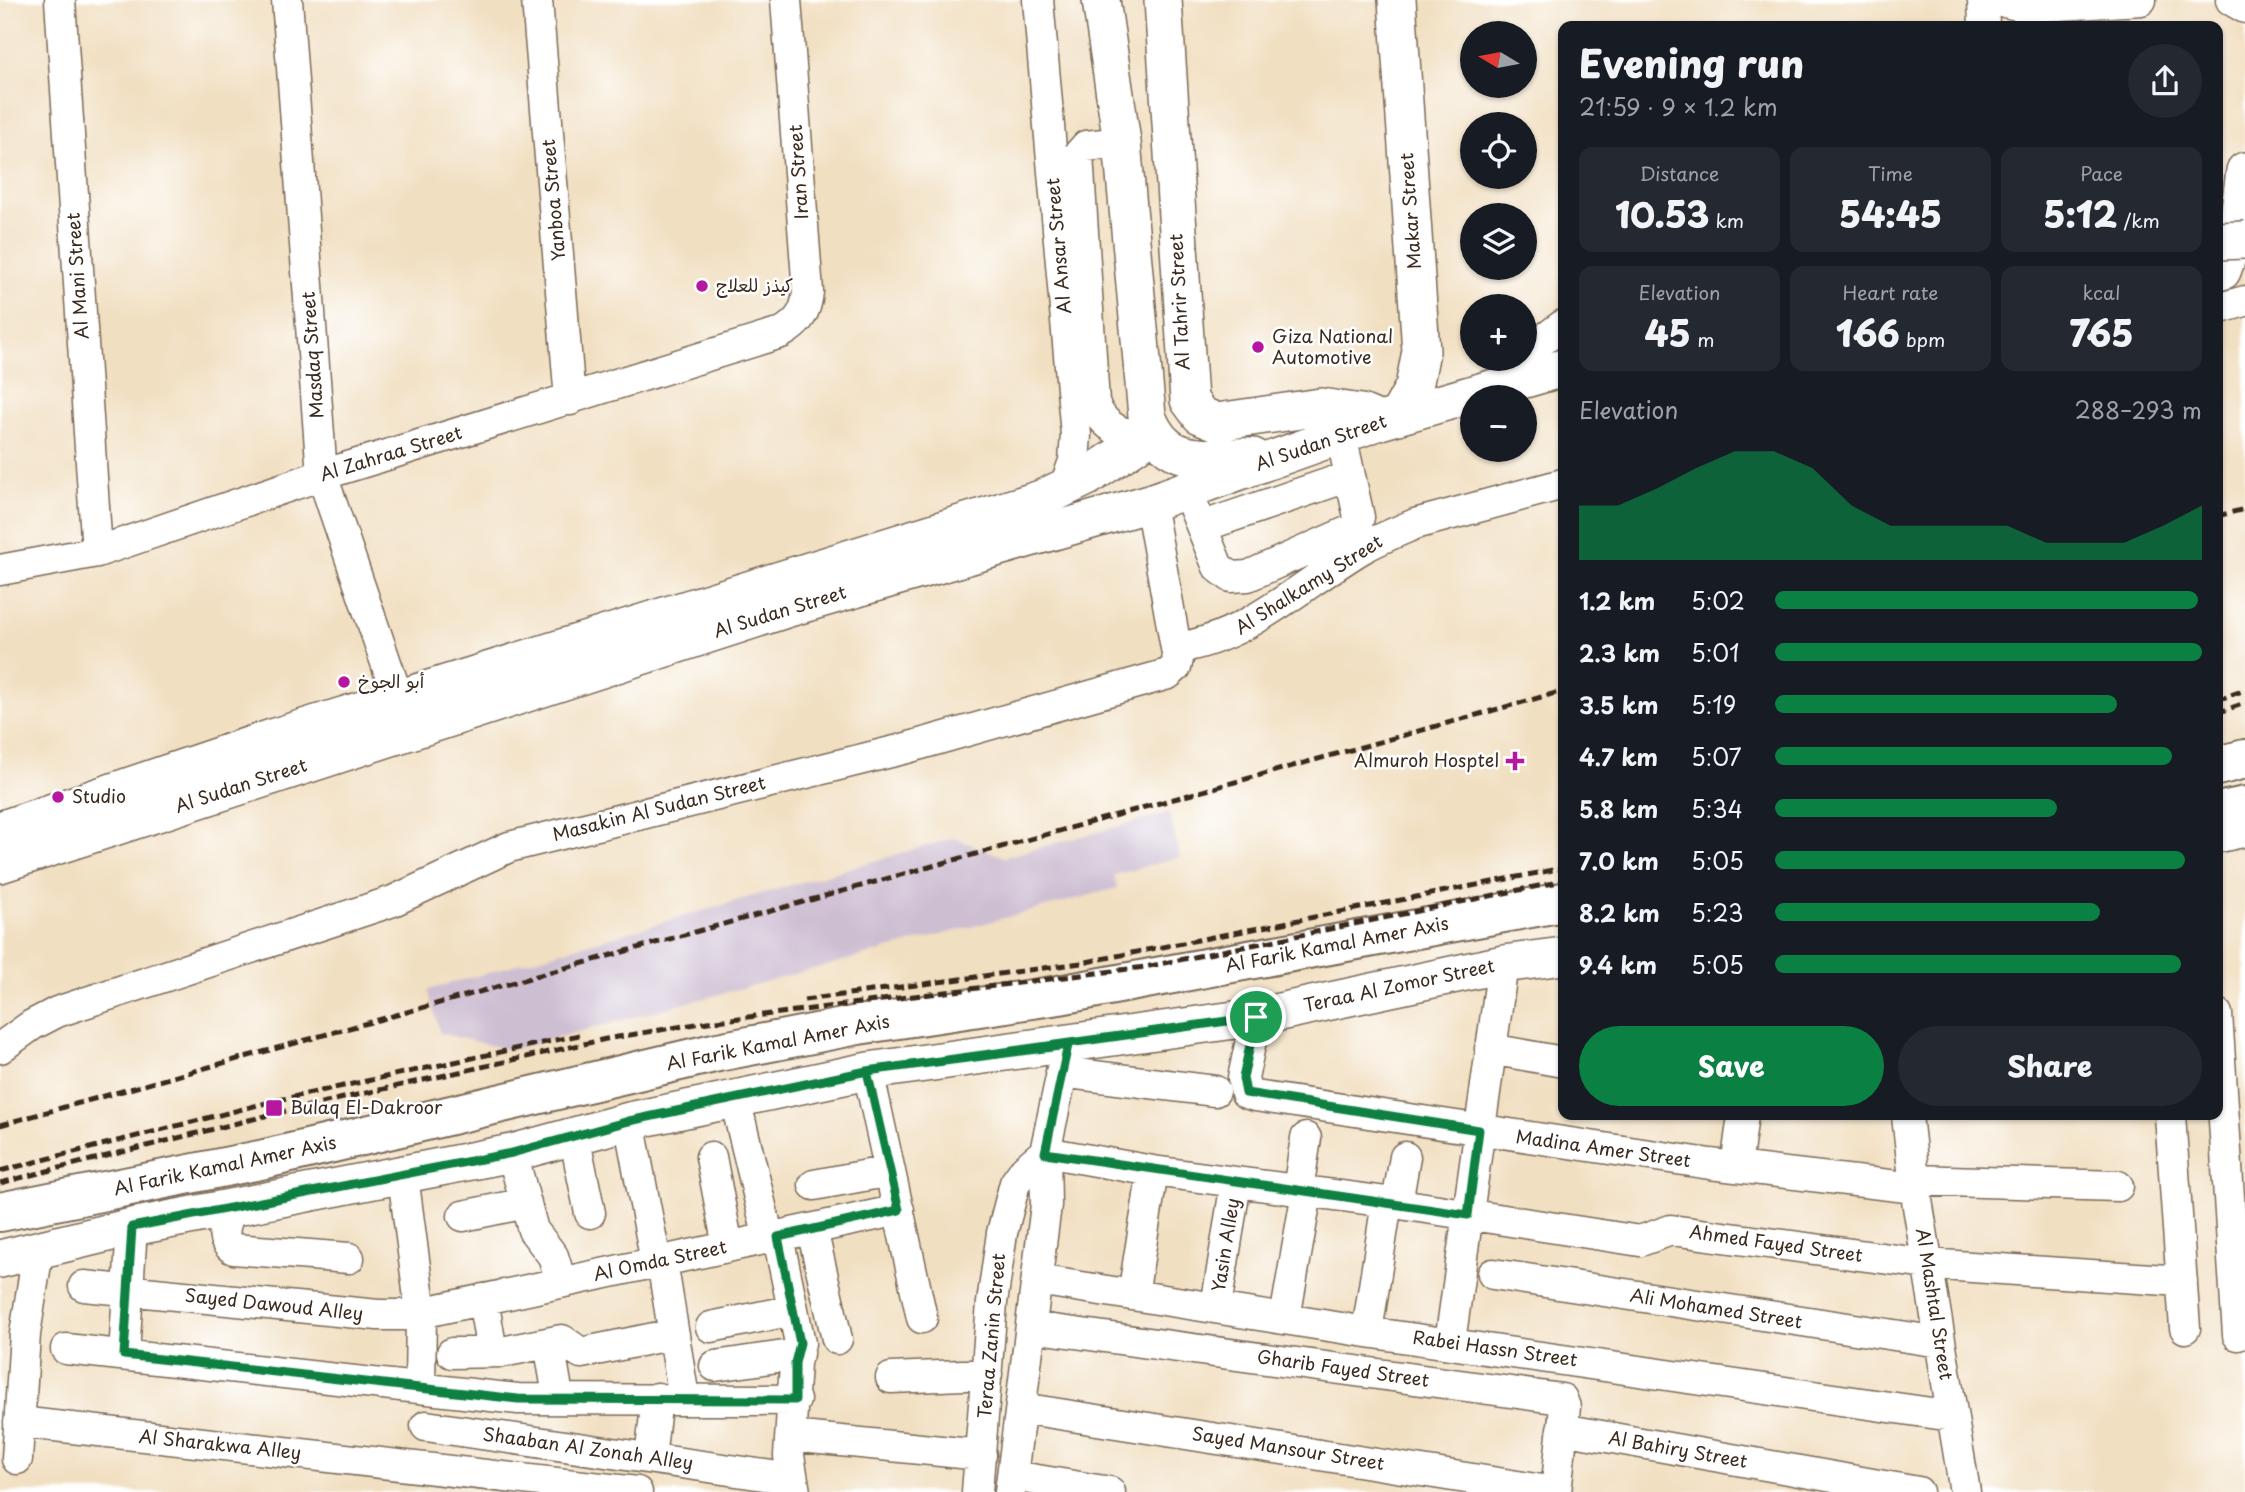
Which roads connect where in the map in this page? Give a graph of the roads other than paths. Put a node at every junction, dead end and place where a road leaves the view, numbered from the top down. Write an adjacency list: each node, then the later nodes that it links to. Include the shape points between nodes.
1 (60, 0): 40 (street, Al Mani Street)
2 (287, 0): 33 (street, Masdaq Street)
3 (537, 0): 27 (street, Yanboa Street)
4 (786, 0): 22 (street, Iran Street, via 808,292 802,317)
5 (1038, 0): 35 (street, Al Ansar Street, via 1076,435 1074,461)
6 (1101, 0): 16 (main road)
7 (1163, 0): 15 (main road, Al Tahrir Street)
8 (1397, 0): 28 (main road, Makar Street, via 1420,351 1414,387)
9 (1983, 0): 14 (street)
10 (1996, 0): 11 (street, via 2027,7)
11 (2141, 0)
12 (2231, 0): 13 (street)
13 (2245, 8)
14 (1984, 21)
15 (1167, 66): 16 (main road, via 1153,110); 29 (main road, Al Tahrir Street, via 1182,174 1189,285 1186,391 1194,408)
16 (1122, 142): 30 (main road, via 1145,401); 30 (street, via 1086,146 1078,155 1094,402 1098,414 1115,429 1133,435)
17 (2245, 171): 18 (main road)
18 (2229, 250)
19 (2245, 301): 20 (street)
20 (2223, 307)
21 (1558, 331): 24 (street)
22 (781, 333): 27 (street, Al Zahraa Street)
23 (1558, 352): 25 (main road)
24 (1537, 357)
25 (1537, 364)
26 (1521, 371): 28 (main road, Al Sudan Street)
27 (570, 400): 33 (street, Al Zahraa Street)
28 (1389, 419): 29 (main road, via 1321,407); 31 (main road, Al Sudan Street)
29 (1218, 421): 32 (main road, Al Tahrir Street, via 1253,437)
30 (1153, 433): 32 (main road, via 1171,449 1194,457); 35 (main road, Al Sudan Street, via 1110,464)
31 (1341, 435): 32 (main road, Al Sudan Street); 37 (street)
32 (1273, 458): 36 (main road, Al Sudan Street)
33 (322, 475): 40 (street, Al Zahraa Street); 43 (street, Masdaq Street)
34 (1558, 485): 42 (street, Al Shalkamy Street, via 1415,524 1363,548 1237,630)
35 (1063, 489): 43 (main road, Al Sudan Street)
36 (1187, 491): 38 (main road, Al Sudan Street); 39 (street)
37 (1354, 493): 39 (street); 39 (street, via 1358,523 1351,533 1248,576 1231,577)
38 (1150, 503): 42 (street); 45 (main road, Al Sudan Street, via 789,608)
39 (1210, 546)
40 (96, 552): 41 (street, Al Zahraa Street)
41 (0, 570)
42 (1177, 648): 51 (street, Masakin Al Sudan Street, via 1176,667 1168,674 903,749 509,847 393,901 57,1012)
43 (398, 698): 44 (main road, Al Sudan Street)
44 (0, 830)
45 (0, 864)
46 (1558, 903): 83 (highway, Al Farik Kamal Amer Axis, via 1059,995 756,1045 265,1159)
47 (1558, 922): 88 (highway, Al Farik Kamal Amer Axis, via 1076,1011 864,1045)
48 (1558, 957): 49 (main road, Teraa Al Zomor Street)
49 (1503, 964): 50 (main road, Teraa Al Zomor Street); 52 (street)
50 (1256, 1017): 53 (main road, Teraa Al Zomor Street); 63 (street, Madina Amer Street, via 1243,1078 1246,1093)
51 (0, 1048)
52 (1490, 1049): 54 (street); 63 (street)
53 (1064, 1058): 55 (main road, Teraa Al Zomor Street); 56 (street); 67 (street, Teraa Zanin Street)
54 (1558, 1061)
55 (867, 1071): 57 (main road, Teraa Al Zomor Street); 71 (street)
56 (1215, 1091)
57 (736, 1099): 62 (main road, Teraa Al Zomor Street); 90 (street)
58 (2223, 1106): 115 (street)
59 (1742, 1120): 70 (street)
60 (1908, 1120): 75 (street, Al Mashtal Street)
61 (2170, 1120): 99 (street)
62 (629, 1121): 64 (main road, Teraa Al Zomor Street); 95 (street)
63 (1479, 1130): 70 (street, Madina Amer Street); 85 (street)
64 (574, 1135): 66 (main road, Teraa Al Zomor Street); 84 (street)
65 (1306, 1138): 78 (street)
66 (512, 1153): 73 (main road, Teraa Al Zomor Street); 79 (street)
67 (1045, 1153): 72 (street, Ahmed Fayed Street); 98 (street, Teraa Zanin Street, via 1046,1194); 126 (street, Teraa Zanin Street, via 1025,1169 1010,1199 992,1303)
68 (711, 1157): 91 (street)
69 (1405, 1157): 80 (street)
70 (1736, 1167): 75 (street, Madina Amer Street)
71 (890, 1171): 76 (street); 82 (street)
72 (1153, 1171): 74 (street, Ahmed Fayed Street); 103 (street)
73 (403, 1176): 81 (main road, Teraa Al Zomor Street); 107 (street)
74 (1236, 1182): 78 (street, Ahmed Fayed Street); 105 (street, Yasin Alley)
75 (1914, 1184): 77 (street, Madina Amer Street); 96 (street, Al Mashtal Street)
76 (814, 1185)
77 (2118, 1185)
78 (1303, 1191): 80 (street, Ahmed Fayed Street); 109 (street)
79 (526, 1203): 86 (street); 100 (street, via 533,1230 553,1256)
80 (1392, 1203): 85 (street, Ahmed Fayed Street); 113 (street)
81 (231, 1208): 87 (main road, Teraa Al Zomor Street); 93 (street, via 224,1239 233,1249)
82 (899, 1210): 89 (street, Al Omda Street); 108 (street)
83 (0, 1212)
84 (590, 1213)
85 (1468, 1215): 96 (street, Ahmed Fayed Street, via 1640,1241 1671,1230); 117 (street)
86 (463, 1216)
87 (132, 1227): 92 (main road, Teraa Al Zomor Street); 102 (street)
88 (0, 1228)
89 (812, 1229): 90 (street, Al Omda Street); 116 (street)
90 (774, 1238): 91 (street, Al Omda Street); 106 (street)
91 (727, 1247): 95 (street, Al Omda Street)
92 (38, 1251): 94 (main road, Teraa Al Zomor Street); 134 (street, via 25,1334)
93 (349, 1258)
94 (0, 1259)
95 (659, 1262): 100 (street, Al Omda Street); 114 (street)
96 (1927, 1264): 99 (street, Ahmed Fayed Street); 118 (street, Al Mashtal Street)
97 (1493, 1274): 118 (street, Ali Mohamed Street)
98 (1037, 1280): 103 (street, Rabei Hassn Street); 111 (street, Teraa Zanin Street)
99 (2182, 1281): 112 (street)
100 (561, 1282): 104 (street, Al Omda Street)
101 (84, 1286): 102 (street, Sayed Dawoud Alley)
102 (126, 1291): 107 (street, Sayed Dawoud Alley, via 387,1316); 124 (street)
103 (1133, 1295): 105 (street, Rabei Hassn Street)
104 (483, 1299): 107 (street, Al Omda Street); 121 (street)
105 (1216, 1307): 109 (street, Rabei Hassn Street)
106 (793, 1310): 110 (street); 123 (street)
107 (421, 1313): 129 (street)
108 (922, 1318)
109 (1285, 1318): 113 (street, Rabei Hassn Street)
110 (711, 1327)
111 (1031, 1327): 132 (street, Teraa Zanin Street); 136 (street, Gharib Fayed Street, via 1559,1398 1564,1404)
112 (2185, 1328)
113 (1367, 1332): 117 (street, Rabei Hassn Street)
114 (674, 1334): 119 (street, via 581,1353 565,1340); 130 (street)
115 (2238, 1335)
116 (837, 1339)
117 (1450, 1342): 133 (street, Rabei Hassn Street)
118 (1940, 1342): 133 (street, Al Mashtal Street)
119 (549, 1343): 121 (street); 128 (street)
120 (66, 1349): 124 (street)
121 (492, 1352): 122 (street)
122 (452, 1353)
123 (798, 1354): 125 (street); 131 (street)
124 (124, 1355): 129 (street)
125 (715, 1366)
126 (986, 1374): 127 (street); 138 (street, Teraa Zanin Street)
127 (891, 1378)
128 (556, 1384)
129 (426, 1388): 130 (street, via 538,1400); 135 (street)
130 (671, 1398): 131 (street); 139 (street)
131 (795, 1400): 137 (street)
132 (1021, 1408): 142 (street, Teraa Zanin Street); 147 (street, Sayed Mansour Street)
133 (1952, 1416): 149 (street, Al Mashtal Street)
134 (19, 1422): 140 (street); 141 (street, Al Sharakwa Alley)
135 (426, 1426): 139 (street, Shaaban Al Zonah Alley); 141 (street)
136 (1562, 1429): 147 (street, Gharib Fayed Street); 148 (street, Al Bahiry Street)
137 (791, 1436): 138 (street); 143 (street)
138 (981, 1455): 145 (street, Teraa Zanin Street)
139 (650, 1458): 143 (street, Shaaban Al Zonah Alley)
140 (17, 1459)
141 (421, 1467): 144 (street, Al Sharakwa Alley)
142 (1011, 1484): 146 (street)
143 (794, 1485)
144 (638, 1492)
145 (977, 1492)
146 (1110, 1492)
147 (1555, 1492)
148 (1918, 1492)
149 (1965, 1492)

